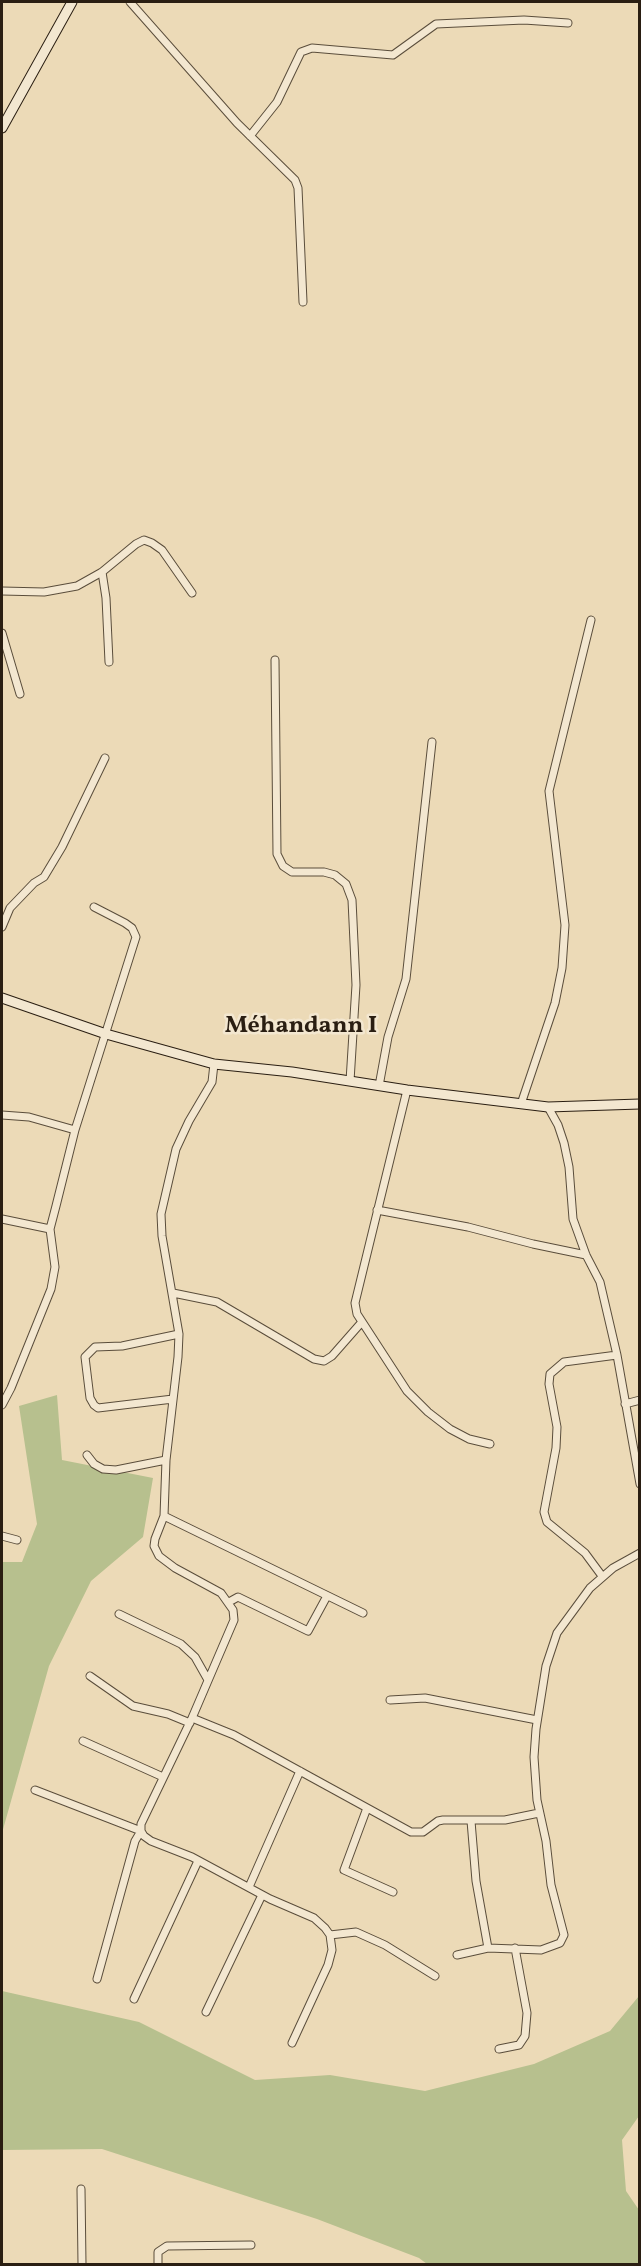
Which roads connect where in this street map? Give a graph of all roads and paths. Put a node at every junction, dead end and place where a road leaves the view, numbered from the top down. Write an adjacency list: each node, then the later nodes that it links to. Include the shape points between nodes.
1 (72, 2): 4 (street)
2 (130, 2): 5 (street)
3 (568, 23): 5 (street, via 524,20 436,24 393,55 312,48 301,52 277,102)
4 (2, 128)
5 (250, 136): 6 (street, via 285,169 298,188)
6 (303, 302)
7 (102, 572): 8 (street, via 77,586 44,592); 9 (street, via 144,540 162,550); 13 (street)
8 (2, 591)
9 (192, 593)
10 (591, 620): 25 (street, via 549,791 565,925 562,968 555,1003)
11 (2, 633): 14 (street)
12 (275, 660): 22 (street, via 277,854 283,866 292,872 335,875 345,884 352,900 357,986)
13 (110, 662)
14 (20, 694)
15 (432, 742): 23 (street, via 406,979 388,1037)
16 (105, 758): 18 (street, via 44,878 10,908)
17 (94, 907): 20 (street, via 125,922 136,937)
18 (2, 927)
19 (2, 998): 20 (street)
20 (106, 1034): 21 (street); 29 (street)
21 (214, 1064): 22 (street); 34 (street, via 212,1082 176,1149 161,1214)
22 (350, 1081): 23 (street)
23 (380, 1086): 24 (street)
24 (407, 1090): 25 (street); 30 (street)
25 (521, 1104): 27 (street)
26 (639, 1104): 27 (street)
27 (548, 1107): 33 (street, via 564,1143 573,1219)
28 (2, 1115): 29 (street, via 29,1117)
29 (75, 1130): 32 (street)
30 (377, 1210): 33 (street); 35 (street, via 355,1303)
31 (2, 1219): 32 (street)
32 (50, 1229): 41 (street, via 55,1267 51,1290)
33 (586, 1255): 37 (street, via 600,1282)
34 (173, 1293): 35 (street, via 217,1302 314,1359 324,1361); 36 (street)
35 (361, 1323): 42 (street, via 407,1391 428,1412 469,1439)
36 (179, 1334): 38 (street); 38 (street, via 122,1346 95,1347 85,1357 90,1398 98,1408)
37 (617, 1355): 40 (street); 50 (street, via 564,1362 550,1374 549,1384 557,1427 544,1512 547,1522 585,1553)
38 (173, 1399): 44 (street)
39 (639, 1400): 40 (street)
40 (625, 1404): 45 (street)
41 (2, 1405)
42 (490, 1444)
43 (87, 1455): 44 (street, via 103,1469 116,1470)
44 (166, 1460): 46 (street)
45 (639, 1484)
46 (164, 1516): 51 (street); 52 (street, via 154,1539 159,1556 221,1593)
47 (2, 1536): 48 (street)
48 (17, 1540)
49 (639, 1553): 50 (street)
50 (602, 1576): 59 (street, via 552,1643)
51 (327, 1596): 52 (street, via 308,1631 238,1597); 53 (street)
52 (229, 1602): 56 (street, via 234,1620)
53 (363, 1613)
54 (119, 1614): 56 (street, via 181,1644 195,1657)
55 (90, 1676): 58 (street, via 133,1706)
56 (208, 1680): 58 (street)
57 (390, 1700): 59 (street, via 425,1698)
58 (191, 1720): 61 (street, via 234,1735); 62 (street)
59 (537, 1720): 65 (street, via 534,1757)
60 (83, 1740): 62 (street)
61 (300, 1772): 64 (street); 69 (street)
62 (163, 1777): 67 (street)
63 (35, 1790): 67 (street)
64 (367, 1808): 66 (street, via 411,1832 423,1832 443,1820); 70 (street, via 344,1870)
65 (539, 1814): 66 (street); 74 (street, via 564,1935 560,1943 541,1950)
66 (471, 1821): 73 (street, via 476,1881)
67 (141, 1831): 68 (street, via 151,1841); 77 (street)
68 (198, 1861): 69 (street); 78 (street)
69 (249, 1887): 71 (street)
70 (393, 1892)
71 (262, 1895): 72 (street, via 314,1918); 79 (street)
72 (330, 1935): 76 (street, via 356,1932); 80 (street, via 328,1965)
73 (488, 1948): 74 (street); 75 (street)
74 (515, 1948): 81 (street, via 527,2013 525,2036 519,2045)
75 (457, 1955)
76 (435, 1976)
77 (97, 1979)
78 (134, 1999)
79 (206, 2012)
80 (292, 2043)
81 (499, 2049)
82 (81, 2189): 84 (street)
83 (251, 2245): 85 (street, via 167,2246 158,2252)
84 (82, 2265)
85 (158, 2265)

